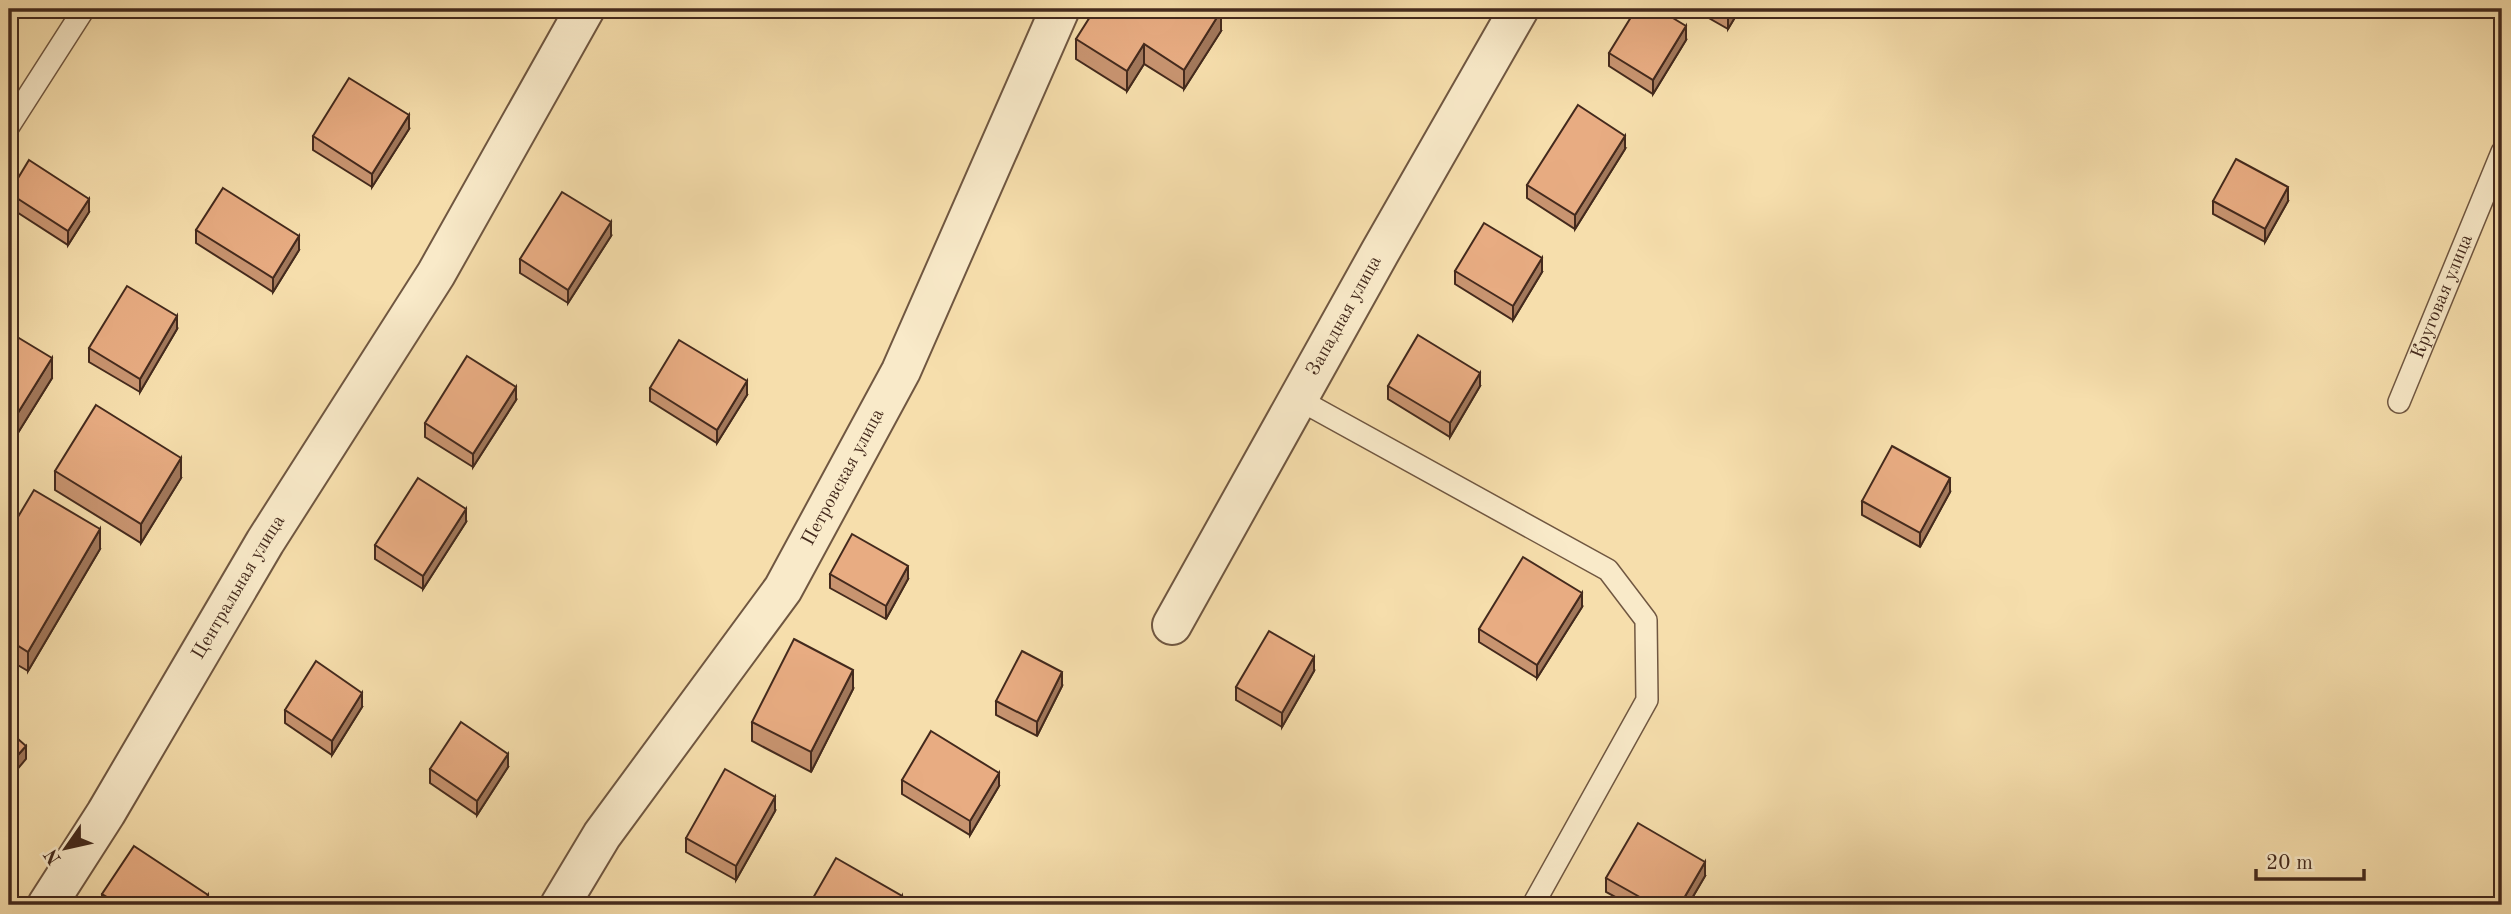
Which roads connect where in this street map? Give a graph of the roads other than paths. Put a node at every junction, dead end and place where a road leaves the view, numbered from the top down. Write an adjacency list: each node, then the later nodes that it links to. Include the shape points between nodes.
1 (84, 9): 5 (lane)
2 (584, 9): 10 (street, Центральная улица, via 436,274 265,542)
3 (1060, 9): 11 (street, Петровская улица, via 901,371 783,589 602,835)
4 (1519, 9): 7 (street, Западная улица)
5 (9, 126)
6 (2502, 152): 8 (lane, Круговая улица)
7 (1298, 399): 9 (street, Западная улица); 12 (lane, via 1608,570 1646,620 1647,700)
8 (2399, 402)
9 (1172, 625)
10 (47, 905)
11 (560, 905)
12 (1534, 905)

